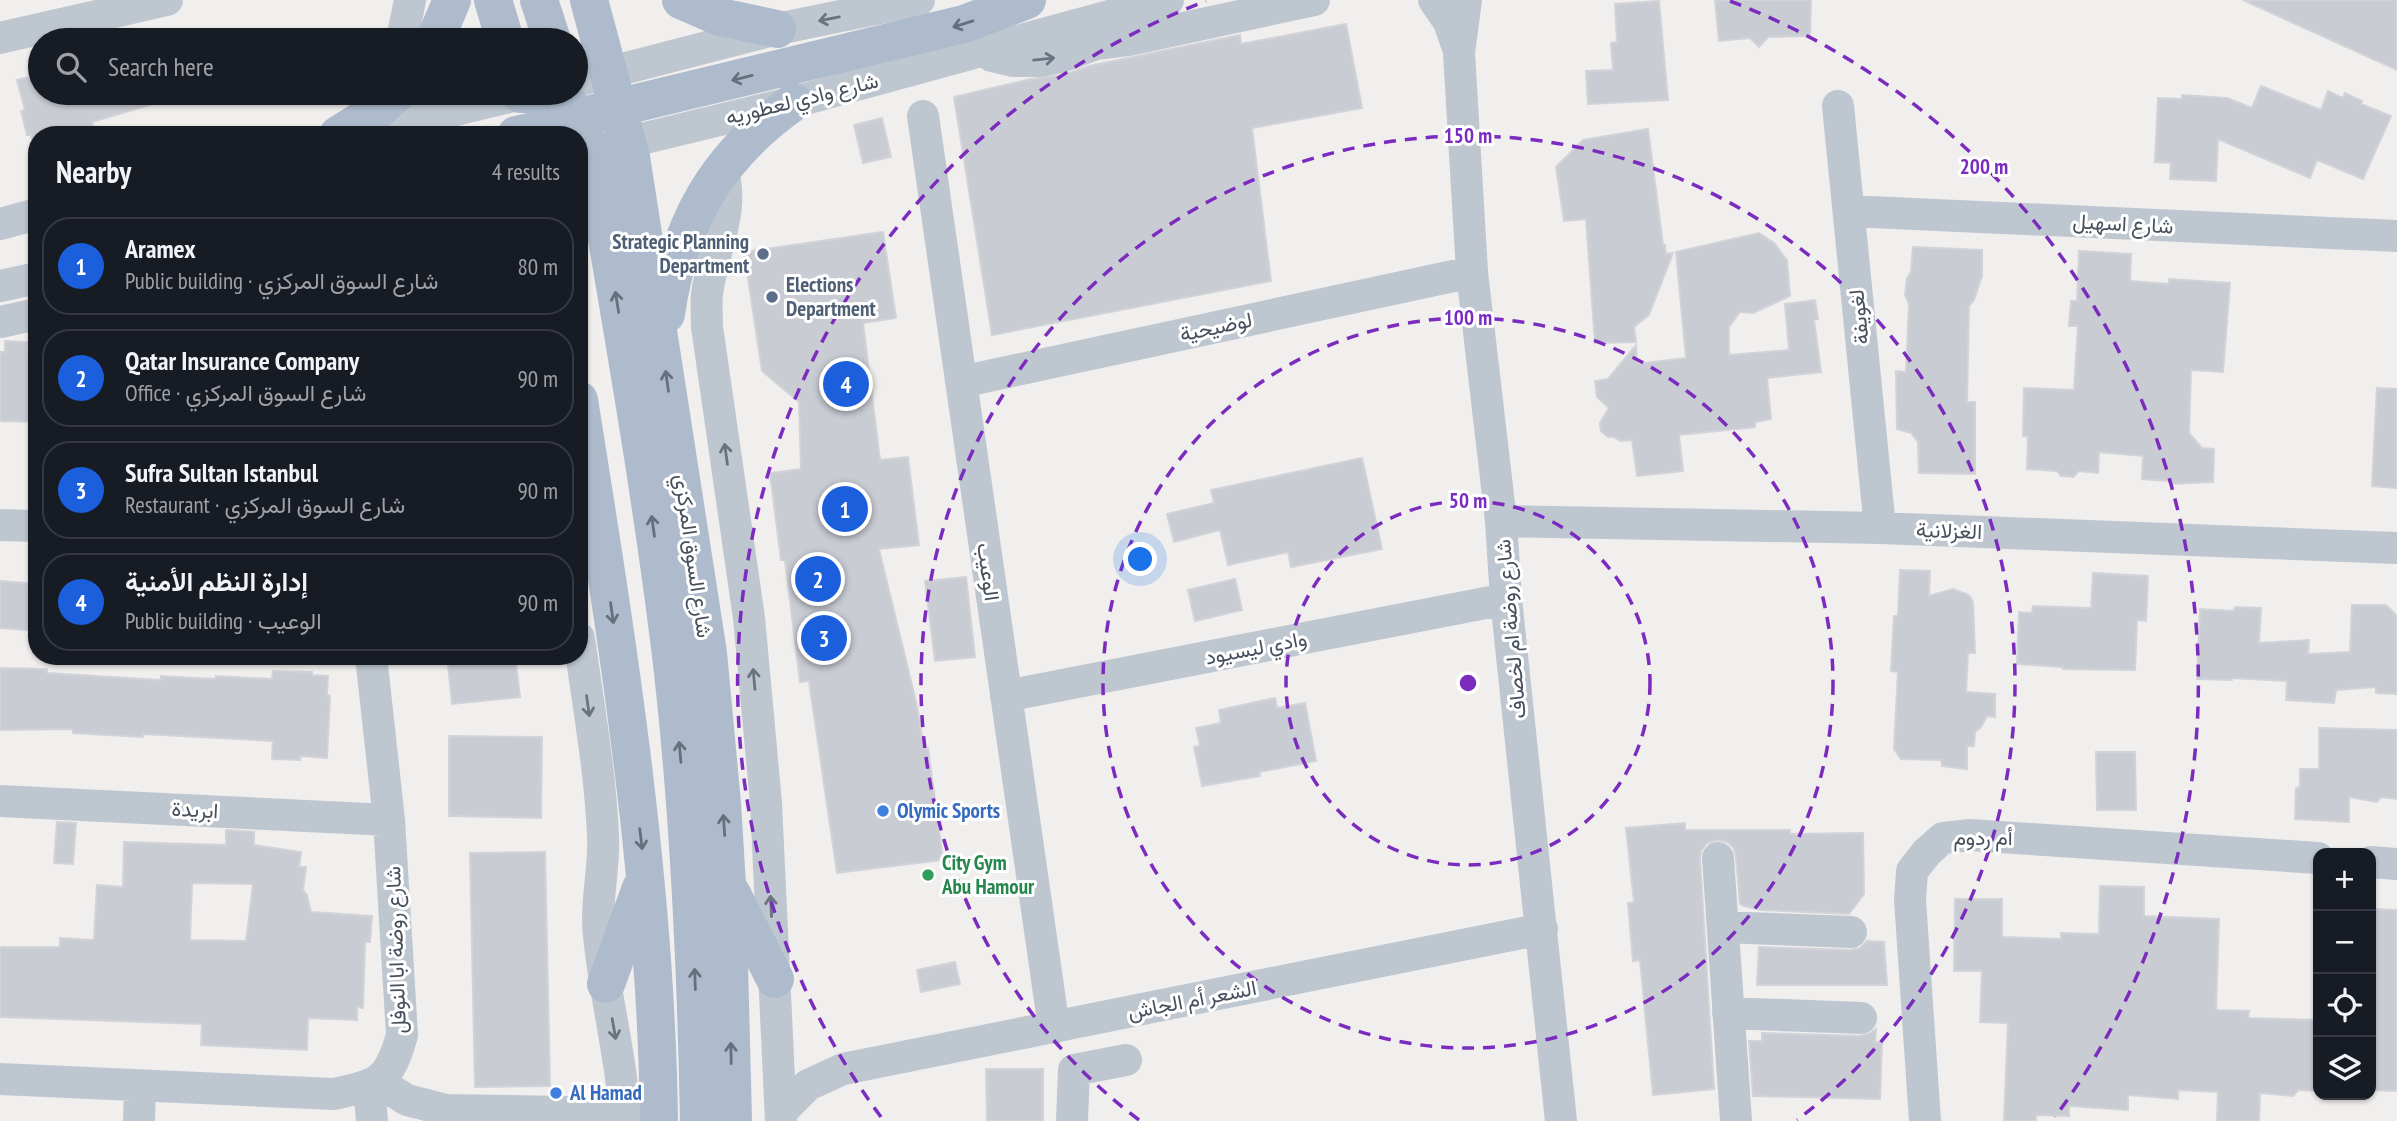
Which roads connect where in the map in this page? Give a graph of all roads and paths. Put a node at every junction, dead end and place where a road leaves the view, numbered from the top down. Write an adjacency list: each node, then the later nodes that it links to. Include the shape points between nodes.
1 (167, 0): 14 (street)
2 (410, 0): 15 (street)
3 (452, 0): 16 (main road)
4 (493, 0): 17 (main road)
5 (539, 0): 18 (main road)
6 (589, 0): 19 (main road, شارع السوق المركزي)
7 (681, 0): 20 (main road, via 720,16)
8 (919, 0): 20 (street, one-way to 20)
9 (1027, 0): 31 (main road, one-way to 31, via 964,24)
10 (1168, 0): 23 (street, شارع وادي لعطوريه)
11 (1314, 0): 23 (street, شارع وادي لعطوريه, one-way to 11, via 1040,61 1096,44)
12 (1434, 0): 24 (street, شارع روضة ام لخصاف, via 1449,23)
13 (1466, 0): 24 (street, شارع روضة ام لخصاف)
14 (44, 28)
15 (404, 28)
16 (440, 28)
17 (501, 28)
18 (548, 28)
19 (586, 28)
20 (777, 29): 31 (street)
21 (28, 32): 22 (street)
22 (0, 38)
23 (977, 53): 25 (street, شارع وادي لعطوريه)
24 (1459, 53): 41 (street, شارع روضة ام لخصاف)
25 (794, 102): 31 (street, شارع وادي لعطوريه); 36 (main road, via 745,141)
26 (383, 105): 32 (main road)
27 (474, 105): 33 (street)
28 (545, 105): 31 (main road, شارع السوق المركزي)
29 (1838, 106): 37 (street, لغويفة)
30 (923, 116): 47 (street, الوعيب)
31 (574, 120)
32 (353, 126)
33 (389, 126)
34 (588, 129): 46 (main road, شارع السوق المركزي, via 631,157)
35 (588, 149): 84 (main road, one-way to 35, via 691,875 670,649 646,475 594,162)
36 (722, 169): 46 (main road, via 691,219 680,248); 69 (street, one-way to 36, via 766,803 749,618 707,327 707,295 724,219 726,181)
37 (1849, 211): 40 (street, شارع اسهيل); 52 (street, لغويفة)
38 (28, 217): 39 (street)
39 (0, 224)
40 (2397, 236)
41 (1472, 272): 47 (street, لوضيحية); 49 (street, شارع روضة ام لخصاف)
42 (28, 280): 43 (street)
43 (0, 286)
44 (28, 316): 45 (street)
45 (0, 322)
46 (662, 344): 65 (main road, شارع السوق المركزي, one-way to 46, via 708,653)
47 (961, 382): 57 (street, الوعيب)
48 (588, 456): 64 (main road, one-way to 64)
49 (1501, 521): 52 (street, الغزلانية); 54 (street, شارع روضة ام لخصاف)
50 (0, 524): 51 (street)
51 (28, 526)
52 (1880, 528): 53 (street, الغزلانية)
53 (2397, 548)
54 (1506, 599): 57 (street, وادي ليسيود); 67 (street, شارع روضة ام لخصاف)
55 (372, 665): 59 (street, شارع روضة ابا النوفل)
56 (583, 665): 70 (street, one-way to 70, via 603,837 597,905)
57 (1006, 696): 73 (street, الوعيب)
58 (0, 802): 59 (street, ابريدة)
59 (389, 820): 78 (street, شارع روضة ابا النوفل, via 402,1035 395,1061)
60 (1718, 858): 66 (street)
61 (2313, 858): 89 (street, أم ردوم, via 1970,835 1943,838 1912,871 1910,900)
62 (2376, 862): 63 (street)
63 (2397, 864)
64 (646, 876): 70 (main road); 81 (main road, via 658,1053)
65 (727, 885): 69 (main road); 85 (main road, شارع السوق المركزي, one-way to 65)
66 (1723, 926): 68 (street); 71 (street)
67 (1542, 929): 73 (street, الشعر أم الجاش); 87 (street, شارع روضة ام لخصاف)
68 (1852, 932)
69 (775, 979): 74 (street)
70 (606, 984): 81 (street, one-way to 81, via 620,1064)
71 (1728, 1013): 72 (street); 88 (street)
72 (1861, 1018)
73 (1054, 1028): 76 (street, الشعر أم الجاش)
74 (779, 1038): 76 (street, الشعر أم الجاش, via 807,1060); 80 (street)
75 (1126, 1060): 86 (street, via 1074,1070)
76 (843, 1069): 80 (street, الشعر أم الجاش, via 808,1085)
77 (0, 1079): 79 (street)
78 (373, 1084): 79 (street, via 334,1094); 81 (street, via 407,1100 446,1110); 83 (street)
79 (140, 1086): 82 (street)
80 (781, 1116)
81 (636, 1118)
82 (139, 1121)
83 (372, 1121)
84 (699, 1121)
85 (733, 1121)
86 (1072, 1121)
87 (1561, 1121)
88 (1736, 1121)
89 (1925, 1121)

